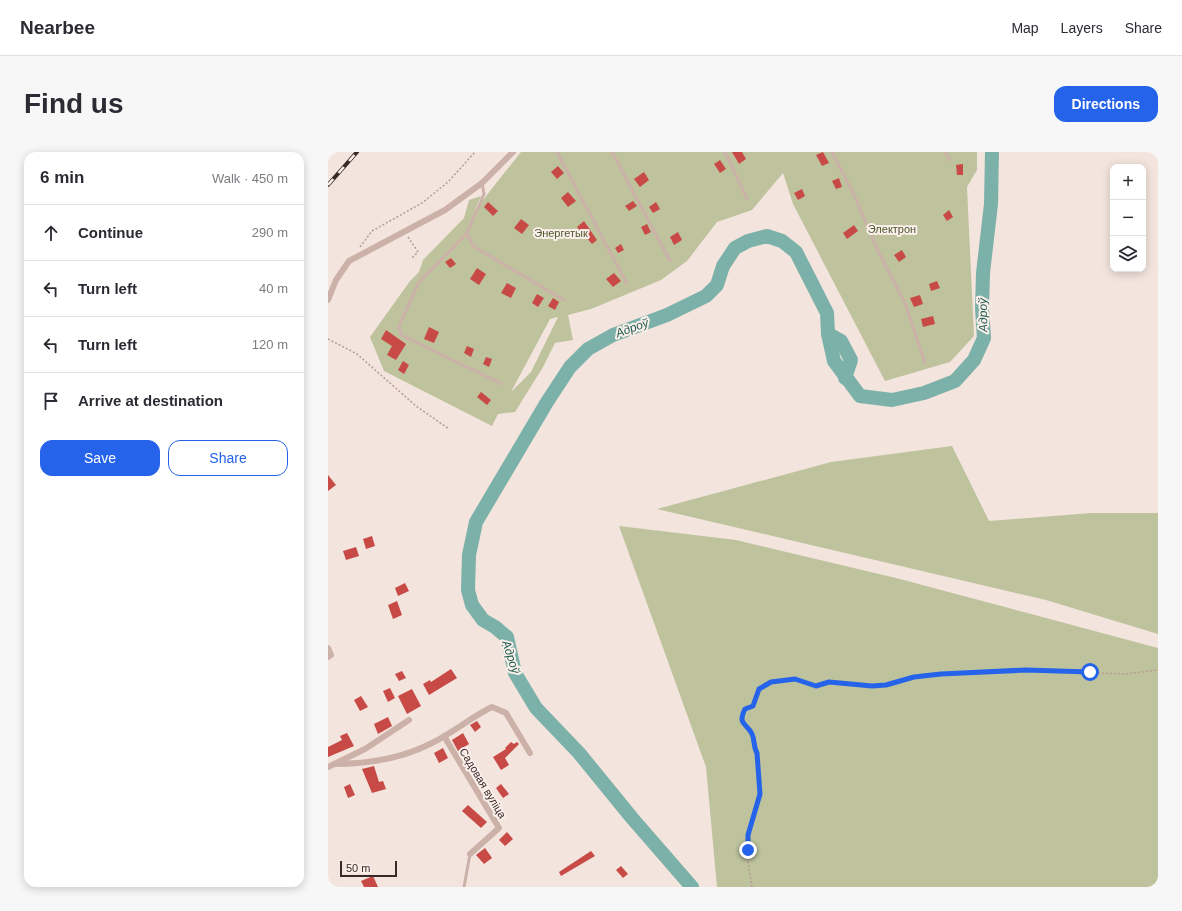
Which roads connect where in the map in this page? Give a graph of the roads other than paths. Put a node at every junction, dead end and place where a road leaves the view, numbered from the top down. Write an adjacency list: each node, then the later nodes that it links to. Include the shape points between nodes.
1 (513, 152): 8 (street)
2 (557, 152): 12 (lane)
3 (612, 152): 11 (lane)
4 (725, 152): 9 (lane)
5 (832, 152): 15 (lane, via 905,303)
6 (945, 152): 7 (lane)
7 (950, 160)
8 (482, 183): 10 (lane, via 484,194); 13 (street, via 445,210 349,261 336,280)
9 (747, 199)
10 (467, 233): 14 (lane, via 473,246); 16 (lane, via 419,282 399,326 401,335)
11 (670, 261)
12 (627, 284)
13 (328, 300)
14 (564, 300)
15 (924, 363)
16 (502, 384)
17 (328, 648): 18 (street, via 331,655)
18 (328, 657)
19 (409, 720): 22 (street, via 365,749)
20 (444, 736): 21 (street, via 492,707 506,713); 22 (street, via 395,758 360,764); 24 (street, Садовая вуліца, via 499,828)
21 (530, 753)
22 (334, 764): 23 (street)
23 (328, 767)
24 (470, 854): 25 (lane)
25 (464, 887)

